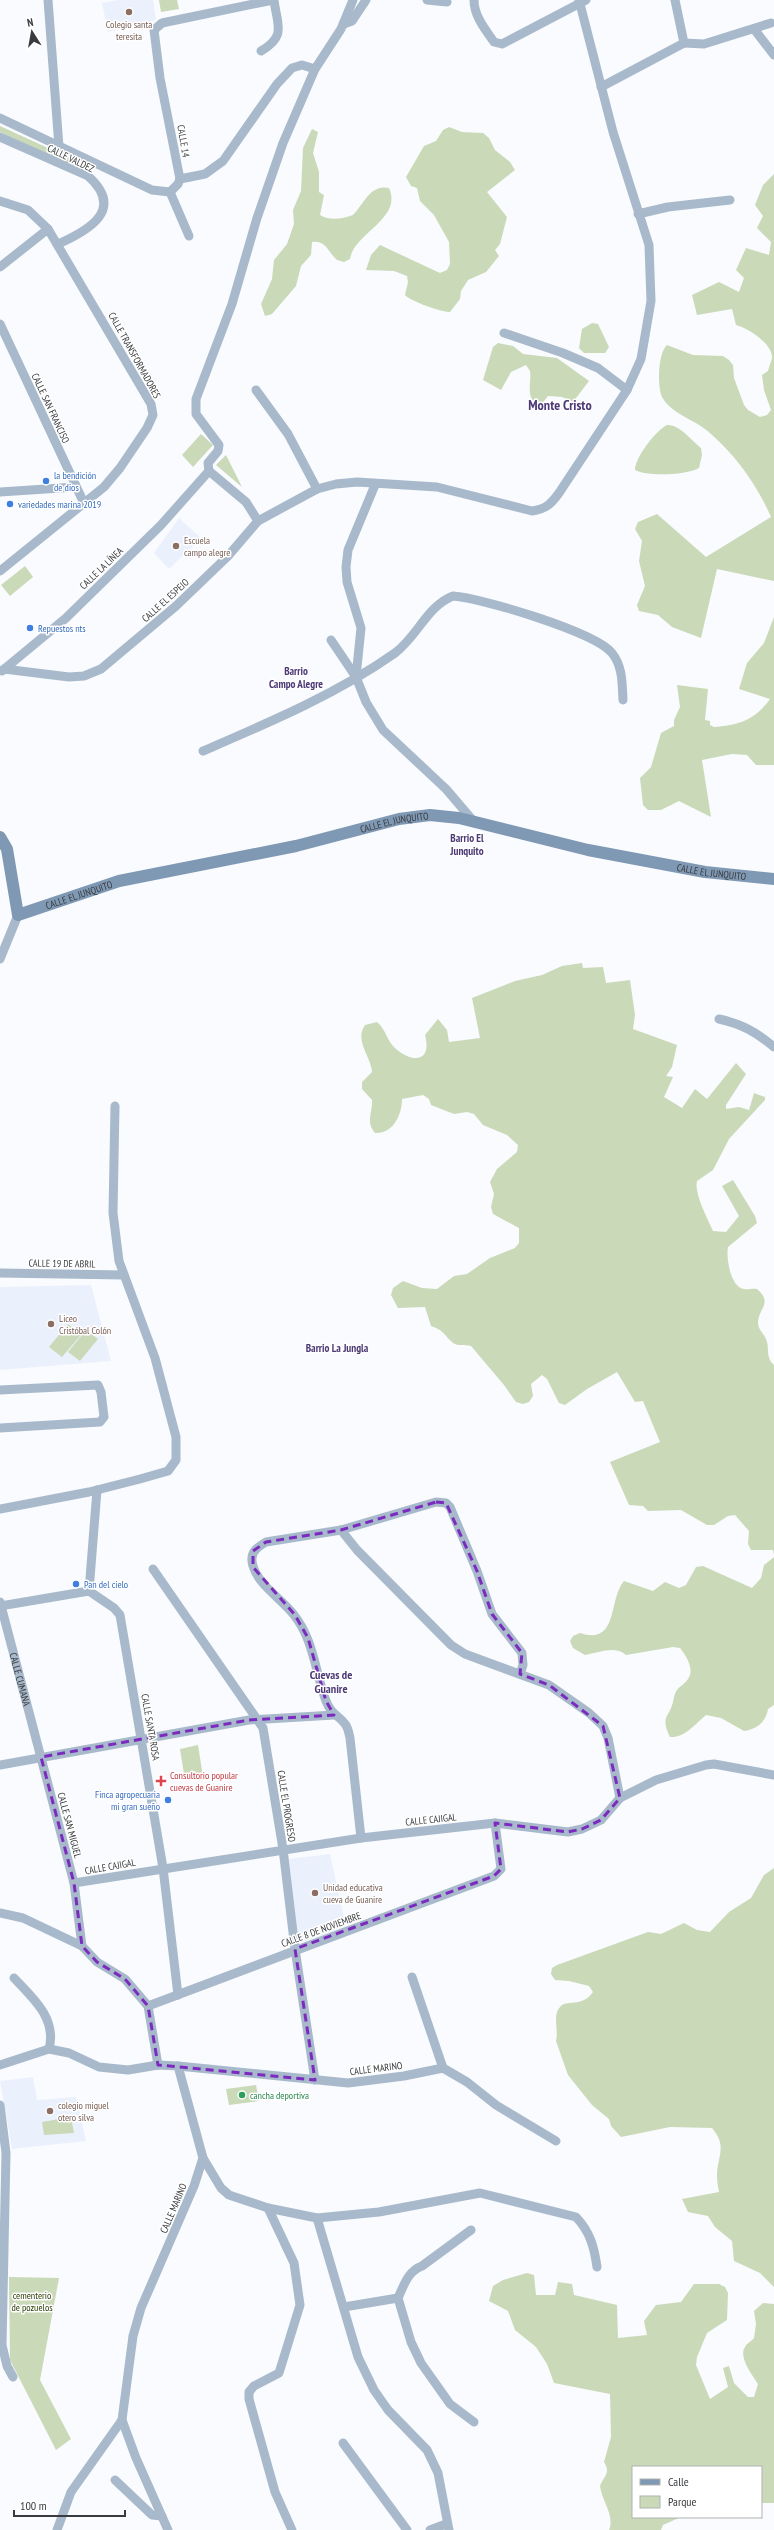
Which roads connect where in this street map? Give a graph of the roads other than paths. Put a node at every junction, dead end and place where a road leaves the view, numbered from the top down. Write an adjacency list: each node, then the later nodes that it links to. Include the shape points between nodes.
1 (48, 0): 20 (street)
2 (274, 0): 14 (street, via 279,24 278,35 275,42); 21 (street, CALLE 14, via 162,23 154,30 160,78)
3 (353, 0): 11 (street)
4 (366, 0): 11 (street, via 352,21)
5 (427, 0): 9 (street)
6 (474, 0): 8 (street, via 476,14 482,26 498,44 513,40)
7 (676, 0): 13 (street)
8 (582, 1): 17 (street)
9 (447, 2)
10 (771, 23): 12 (street)
11 (344, 24): 16 (street)
12 (754, 29): 13 (street, via 704,44); 15 (street)
13 (684, 43): 17 (street)
14 (261, 51)
15 (774, 55)
16 (315, 69): 21 (street, via 302,65 292,68 223,161 205,174); 34 (street, via 277,160 232,304 196,399 196,414 219,445 208,464)
17 (601, 87): 25 (street)
18 (0, 118): 20 (street)
19 (0, 137): 28 (street, CALLE VALDEZ, via 88,176 97,184 104,197 104,207 98,220 86,230)
20 (59, 147): 22 (street, via 152,190)
21 (180, 179): 22 (street)
22 (170, 192): 27 (street)
23 (730, 200): 25 (street, via 668,207)
24 (0, 201): 26 (street, CALLE TRANSFORMADORES, via 28,210)
25 (638, 214): 33 (street, via 649,245 650,301 641,360)
26 (48, 229): 28 (street, CALLE TRANSFORMADORES); 29 (street)
27 (189, 236)
28 (58, 244): 39 (street, CALLE TRANSFORMADORES, via 151,404 153,415 120,468 104,487)
29 (0, 267)
30 (0, 324): 36 (street, CALLE SAN FRANCISO)
31 (504, 333): 33 (street, via 598,368)
32 (256, 390): 37 (street, via 288,434)
33 (627, 390): 35 (street, via 559,493 550,505 542,510 532,512 436,487)
34 (209, 471): 40 (street, via 238,494); 43 (street, CALLE LA LÍNEA, via 161,525 72,613)
35 (375, 485): 37 (street, via 357,482); 44 (street, via 348,550 346,567 347,582 361,628)
36 (76, 487): 38 (street); 39 (street, CALLE SAN FRANCISO)
37 (317, 489): 40 (street)
38 (0, 492)
39 (83, 502): 41 (street, CALLE TRANSFORMADORES)
40 (258, 521): 43 (street, CALLE EL ESPEJO, via 228,556 176,606 101,669 84,676 69,677)
41 (0, 571)
42 (331, 640): 44 (street)
43 (2, 671)
44 (356, 677): 45 (street, via 395,653 417,633 426,618 443,600 457,596 541,618 591,639 612,653 622,672); 46 (street, via 286,715); 47 (street, via 366,702 382,730 446,789)
45 (623, 700)
46 (203, 751)
47 (475, 822): 49 (street, CALLE EL JUNQUITO, via 596,852 705,872); 50 (street, CALLE EL JUNQUITO, via 430,815 398,819 296,846 119,881)
48 (0, 837): 50 (street, via 7,849)
49 (774, 879)
50 (18, 915): 51 (street)
51 (0, 959)
52 (719, 1019): 53 (street, via 742,1024)
53 (774, 1047)
54 (114, 1106): 56 (street, via 113,1213 119,1261)
55 (0, 1273): 56 (street, CALLE 19 DE ABRIL)
56 (124, 1276): 59 (street, via 155,1358 176,1437 176,1460 168,1471)
57 (0, 1390): 58 (street, via 98,1385 104,1418 100,1422)
58 (0, 1428)
59 (97, 1490): 60 (street); 63 (street)
60 (0, 1509)
61 (342, 1530): 66 (street, via 357,1550 451,1645 465,1654); 66 (street, via 436,1502 446,1503 477,1571 492,1614 522,1652 524,1665); 67 (street, via 266,1542 257,1547 251,1558 258,1577 294,1615 308,1638 326,1701)
62 (154, 1569): 68 (street, CALLE EL PROGRESO)
63 (89, 1591): 65 (street); 69 (street, CALLE SANTA ROSA, via 120,1615)
64 (0, 1602): 65 (street, CALLE CUMANA)
65 (0, 1606): 70 (street, CALLE CUMANA)
66 (520, 1674): 73 (street, via 549,1685 589,1713 602,1726 613,1760)
67 (334, 1715): 68 (street); 75 (street, via 345,1724 350,1738)
68 (255, 1719): 69 (street); 76 (street, CALLE EL PROGRESO, via 263,1728)
69 (142, 1739): 70 (street); 77 (street, CALLE SANTA ROSA)
70 (41, 1757): 71 (street); 78 (street, CALLE SAN MIGUEL)
71 (0, 1765)
72 (774, 1775): 73 (street, CALLE CAJIGAL, via 706,1764 656,1780)
73 (620, 1798): 74 (street, CALLE CAJIGAL, via 601,1820 568,1832)
74 (495, 1823): 75 (street, CALLE CAJIGAL); 81 (street, CALLE 8 DE NOVIEMBRE, via 501,1869 494,1876)
75 (361, 1838): 76 (street, CALLE CAJIGAL)
76 (283, 1849): 77 (street, CALLE CAJIGAL); 81 (street, CALLE EL PROGRESO)
77 (163, 1868): 78 (street, CALLE CAJIGAL); 84 (street, CALLE SANTA ROSA)
78 (74, 1883): 80 (street, CALLE SAN MIGUEL)
79 (0, 1913): 80 (street, via 23,1918)
80 (82, 1946): 85 (street, via 97,1962 125,1978)
81 (295, 1950): 84 (street, CALLE 8 DE NOVIEMBRE); 91 (street, CALLE EL PROGRESO)
82 (412, 1977): 90 (street)
83 (14, 1978): 86 (street, via 38,2003 47,2018 52,2038)
84 (178, 1995): 85 (street, CALLE 8 DE NOVIEMBRE)
85 (148, 2006): 88 (street)
86 (49, 2049): 87 (street); 88 (street, via 69,2052 99,2067 128,2070)
87 (0, 2065)
88 (158, 2065): 89 (street)
89 (178, 2066): 91 (street, CALLE MARINO); 94 (street)
90 (443, 2068): 91 (street, CALLE MARINO, via 348,2083); 93 (street, via 467,2082 496,2105)
91 (315, 2080)
92 (0, 2105): 101 (street, via 6,2153 2,2345 7,2366)
93 (556, 2141)
94 (203, 2158): 95 (street, via 224,2192); 102 (street, CALLE MARINO, via 194,2186 140,2308 133,2336)
95 (268, 2208): 96 (street); 110 (street, via 294,2263 300,2305 279,2373 254,2386 249,2392 249,2399 275,2492)
96 (317, 2218): 98 (street, via 379,2212 480,2193 494,2195 576,2217 587,2229 594,2247); 100 (street)
97 (470, 2230): 99 (street, via 415,2269 409,2275)
98 (597, 2267)
99 (398, 2298): 100 (street); 103 (street, via 411,2342 421,2363 450,2404)
100 (344, 2307): 107 (street, via 358,2357 374,2390 388,2410 431,2457 438,2473)
101 (13, 2377)
102 (122, 2420): 106 (street, CALLE MARINO); 108 (street, via 71,2492)
103 (474, 2422)
104 (343, 2443): 111 (street)
105 (115, 2480): 106 (street, via 152,2515)
106 (162, 2516): 109 (street, CALLE MARINO)
107 (447, 2527): 112 (street)
108 (57, 2530)
109 (168, 2530)
110 (292, 2530)
111 (407, 2530)
112 (430, 2530)

